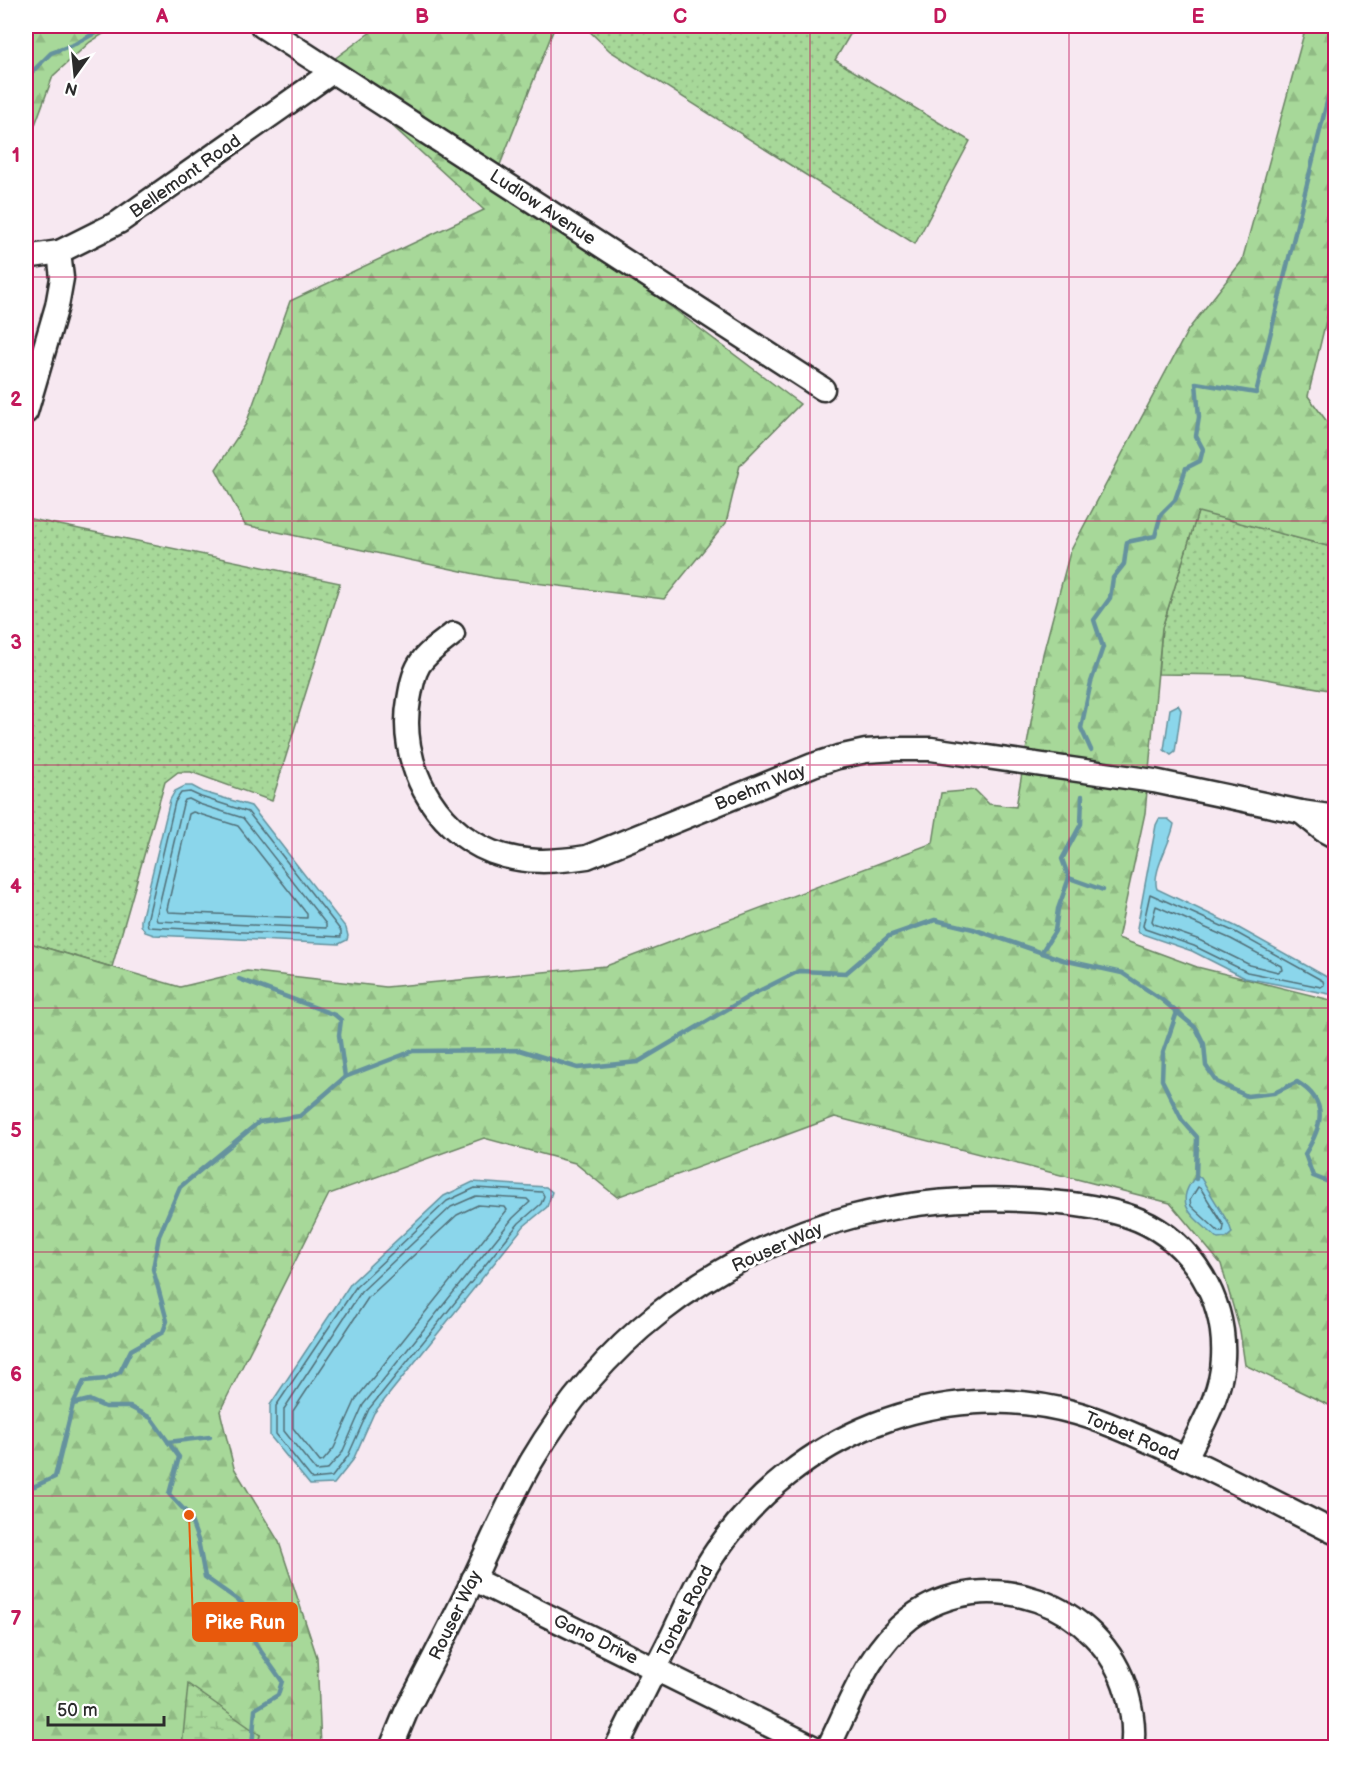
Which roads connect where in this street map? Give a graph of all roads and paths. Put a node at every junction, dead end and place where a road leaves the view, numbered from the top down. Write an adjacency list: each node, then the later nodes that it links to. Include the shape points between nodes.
1 (262, 26): 2 (street, Ludlow Avenue)
2 (332, 72): 3 (street, Bellemont Road, via 145,206); 5 (street, Ludlow Avenue)
3 (59, 252): 4 (street, Bellemont Road); 6 (street, via 62,278 57,306)
4 (26, 258)
5 (823, 389)
6 (26, 412)
7 (453, 634): 8 (street, Boehm Way, via 419,665 412,684 407,713 410,756 429,799 448,822 468,839 511,858 560,861 587,857 813,765 866,751 897,749 931,750 1154,781)
8 (1301, 812): 9 (street, Boehm Way); 10 (street, Boehm Way)
9 (1335, 817)
10 (1335, 837)
11 (1186, 1458): 12 (street, Torbet Road); 13 (street, Rouser Way, via 1220,1382 1223,1338 1214,1296 1203,1275 1166,1235 1118,1213 1041,1201 982,1198 890,1208 819,1227 770,1246 697,1286 658,1314 591,1379 563,1414 532,1461); 14 (street, Torbet Road, via 1110,1424 1024,1403 944,1406 880,1422 810,1457 751,1507 702,1573)
12 (1335, 1533)
13 (473, 1579): 14 (street, Gano Drive); 15 (street, Rouser Way)
14 (656, 1668): 16 (street, Torbet Road); 17 (street, Gano Drive)
15 (391, 1748)
16 (616, 1748)
17 (815, 1748)
18 (828, 1748): 19 (street, via 873,1656 889,1636 937,1602 964,1594 995,1592 1025,1595 1051,1604 1097,1638 1114,1660 1125,1684 1132,1710)
19 (1132, 1748)

